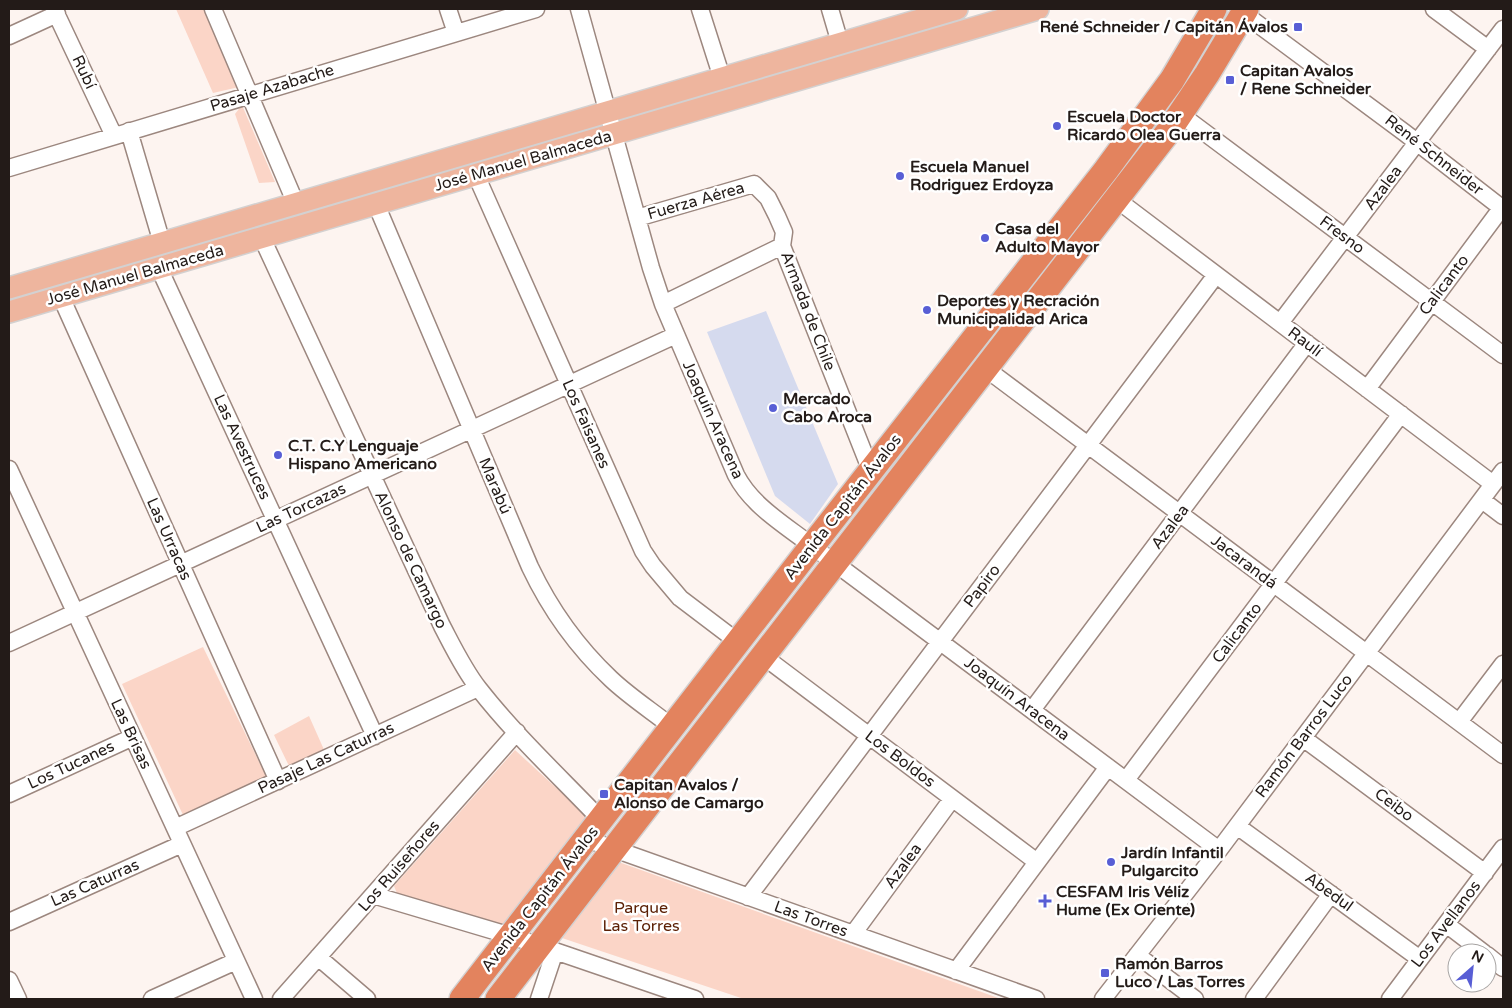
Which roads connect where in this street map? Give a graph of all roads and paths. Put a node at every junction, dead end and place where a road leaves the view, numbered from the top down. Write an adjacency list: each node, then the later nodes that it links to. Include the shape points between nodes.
1 (213, 9): 19 (street)
2 (448, 9): 14 (street)
3 (536, 9): 14 (street, Pasaje Azabache)
4 (579, 9): 20 (street, Joaquín Aracena)
5 (700, 9): 18 (street)
6 (830, 9): 16 (street)
7 (957, 9): 16 (main road, José Manuel Balmaceda)
8 (1038, 9): 23 (main road, José Manuel Balmaceda)
9 (1214, 9): 55 (highway, Avenida Capitán Ávalos, via 1148,114)
10 (1434, 9): 17 (street)
11 (1238, 10): 21 (highway, Avenida Capitán Ávalos, via 1207,74); 24 (street, René Schneider)
12 (56, 12): 15 (street); 22 (street, Rubí)
13 (1503, 29): 17 (street, Azalea)
14 (456, 33): 19 (street, Pasaje Azabache)
15 (9, 36)
16 (840, 43): 18 (main road, José Manuel Balmaceda)
17 (1488, 49): 24 (street, Azalea)
18 (722, 78): 20 (main road, José Manuel Balmaceda)
19 (249, 95): 22 (street, Pasaje Azabache); 29 (street)
20 (608, 112): 23 (street, Joaquín Aracena); 29 (main road, José Manuel Balmaceda)
21 (1180, 114): 28 (highway, Avenida Capitán Ávalos); 34 (street, Fresno)
22 (121, 134): 25 (street, Pasaje Azabache); 35 (street, Rubí)
23 (614, 134): 26 (main road, José Manuel Balmaceda); 32 (street, Joaquín Aracena)
24 (1418, 142): 31 (street, René Schneider); 34 (street, Azalea)
25 (9, 168)
26 (476, 174): 30 (main road, José Manuel Balmaceda); 49 (street, Los Faisanes)
27 (754, 184): 32 (street, Fuerza Aérea); 36 (street, Armada de Chile, via 768,198 777,216 784,232)
28 (1116, 199): 38 (street, Raulí); 48 (highway, Avenida Capitán Ávalos)
29 (296, 204): 35 (main road, José Manuel Balmaceda)
30 (376, 204): 33 (main road, José Manuel Balmaceda); 52 (street, Marabú)
31 (1503, 208): 41 (street, Calicanto)
32 (637, 218): 42 (street, Joaquín Aracena)
33 (262, 238): 37 (main road, José Manuel Balmaceda); 57 (street, Alonso de Camargo)
34 (1345, 238): 41 (street, Fresno); 44 (street, Azalea)
35 (162, 243): 39 (main road, José Manuel Balmaceda)
36 (782, 246): 42 (street); 55 (street, Armada de Chile)
37 (159, 268): 40 (main road, José Manuel Balmaceda); 62 (street, Las Avestruces)
38 (1216, 275): 44 (street, Raulí); 53 (street, Papiro)
39 (9, 288)
40 (61, 297): 43 (main road, José Manuel Balmaceda); 64 (street, Las Urracas)
41 (1432, 302): 47 (street, Fresno); 50 (street, Calicanto)
42 (663, 304): 45 (street, Joaquín Aracena)
43 (9, 312)
44 (1280, 323): 46 (street, Raulí)
45 (676, 335): 49 (street, Las Torcazas); 63 (street, Joaquín Aracena, via 741,484 754,500)
46 (1307, 344): 50 (street, Raulí); 60 (street, Azalea)
47 (1503, 355)
48 (985, 368): 53 (street, Jacarandá); 65 (highway, Avenida Capitán Ávalos)
49 (568, 384): 52 (street, Las Torcazas); 68 (street, Los Faisanes, via 653,566 680,598)
50 (1367, 389): 51 (street, Raulí)
51 (1401, 414): 58 (street, Raulí); 66 (street, Calicanto)
52 (471, 429): 57 (street, Las Torcazas); 77 (street, Marabú, via 530,567 555,613 612,680)
53 (1088, 445): 60 (street, Jacarandá); 69 (street, Papiro)
54 (9, 469): 67 (street, Las Brisas)
55 (871, 471): 63 (highway, Avenida Capitán Ávalos)
56 (1503, 471): 58 (street, Ramón Barros Luco)
57 (372, 475): 62 (street, Las Torcazas); 74 (street, Alonso de Camargo, via 442,626)
58 (1493, 484): 59 (street, Ramón Barros Luco)
59 (1482, 500): 61 (street); 71 (street, Ramón Barros Luco)
60 (1180, 513): 66 (street, Jacarandá); 75 (street, Azalea)
61 (1503, 516)
62 (276, 520): 64 (street, Las Torcazas); 79 (street, Las Avestruces)
63 (812, 546): 65 (street, Joaquín Aracena); 68 (highway, Avenida Capitán Ávalos)
64 (180, 563): 67 (street, Las Torcazas); 85 (street, Las Urracas)
65 (834, 563): 69 (street, Joaquín Aracena); 72 (highway, Avenida Capitán Ávalos)
66 (1274, 584): 71 (street, Jacarandá); 86 (street, Calicanto)
67 (75, 612): 70 (street, Las Torcazas); 81 (street, Las Brisas)
68 (738, 642): 77 (highway, Avenida Capitán Ávalos)
69 (940, 642): 75 (street, Joaquín Aracena); 80 (street, Papiro)
70 (9, 643)
71 (1367, 653): 76 (street, Jacarandá); 82 (street, Ramón Barros Luco)
72 (763, 656): 80 (street, Los Boldos); 94 (highway, Avenida Capitán Ávalos)
73 (1503, 664): 76 (street)
74 (478, 688): 78 (street, Alonso de Camargo); 79 (street, Pasaje Las Caturras)
75 (1032, 710): 84 (street, Joaquín Aracena)
76 (1459, 722): 83 (street, Jacarandá)
77 (672, 727): 91 (highway, Avenida Capitán Ávalos)
78 (517, 732): 91 (street, Alonso de Camargo); 99 (street, Los Ruiseñores)
79 (375, 736): 85 (street, Pasaje Las Caturras)
80 (869, 736): 88 (street, Los Boldos); 100 (street, Papiro)
81 (133, 737): 87 (street, Los Tucanes); 90 (street, Las Brisas)
82 (1303, 738): 89 (street, Ramón Barros Luco); 97 (street, Ceibo)
83 (1503, 755)
84 (1108, 767): 86 (street, Joaquín Aracena); 96 (street)
85 (278, 780): 90 (street, Pasaje Las Caturras)
86 (1126, 780): 95 (street, Joaquín Aracena)
87 (9, 794)
88 (952, 799): 96 (street, Los Boldos); 103 (street, Azalea)
89 (1237, 826): 95 (street, Ramón Barros Luco); 98 (street, Abedul)
90 (174, 828): 92 (street, Las Brisas)
91 (594, 829): 94 (street, Las Torres); 104 (highway, Avenida Capitán Ávalos)
92 (182, 844): 101 (street, Las Caturras); 110 (street, Las Brisas)
93 (1503, 848): 97 (street, Los Avellanos)
94 (614, 849): 100 (street, Las Torres); 106 (highway, Avenida Capitán Ávalos)
95 (1220, 850): 107 (street, Ramón Barros Luco)
96 (1037, 862): 111 (street)
97 (1484, 873): 102 (street, Los Avellanos)
98 (1331, 894): 109 (street, Abedul); 126 (street)
99 (374, 895): 104 (street); 108 (street, Los Ruiseñores)
100 (748, 897): 103 (street, Las Torres)
101 (9, 922)
102 (1446, 924): 105 (street); 109 (street, Los Avellanos)
103 (853, 934): 111 (street, Las Torres)
104 (511, 936): 106 (street); 119 (highway, Avenida Capitán Ávalos)
105 (1471, 943)
106 (547, 949): 113 (street); 120 (highway, Avenida Capitán Ávalos); 121 (street)
107 (1137, 955): 124 (street, Ramón Barros Luco); 125 (street)
108 (318, 957): 117 (street, Los Ruiseñores); 118 (street)
109 (1420, 959): 127 (street, Los Avellanos)
110 (236, 961): 115 (street); 116 (street, Las Brisas)
111 (956, 971): 123 (street, Las Torres)
112 (9, 980): 114 (street)
113 (652, 992): 122 (street)
114 (18, 999)
115 (152, 999)
116 (254, 999)
117 (281, 999)
118 (367, 999)
119 (462, 999)
120 (498, 999)
121 (539, 999)
122 (695, 999)
123 (1036, 999)
124 (1103, 999)
125 (1195, 999)
126 (1254, 999)
127 (1390, 999)

